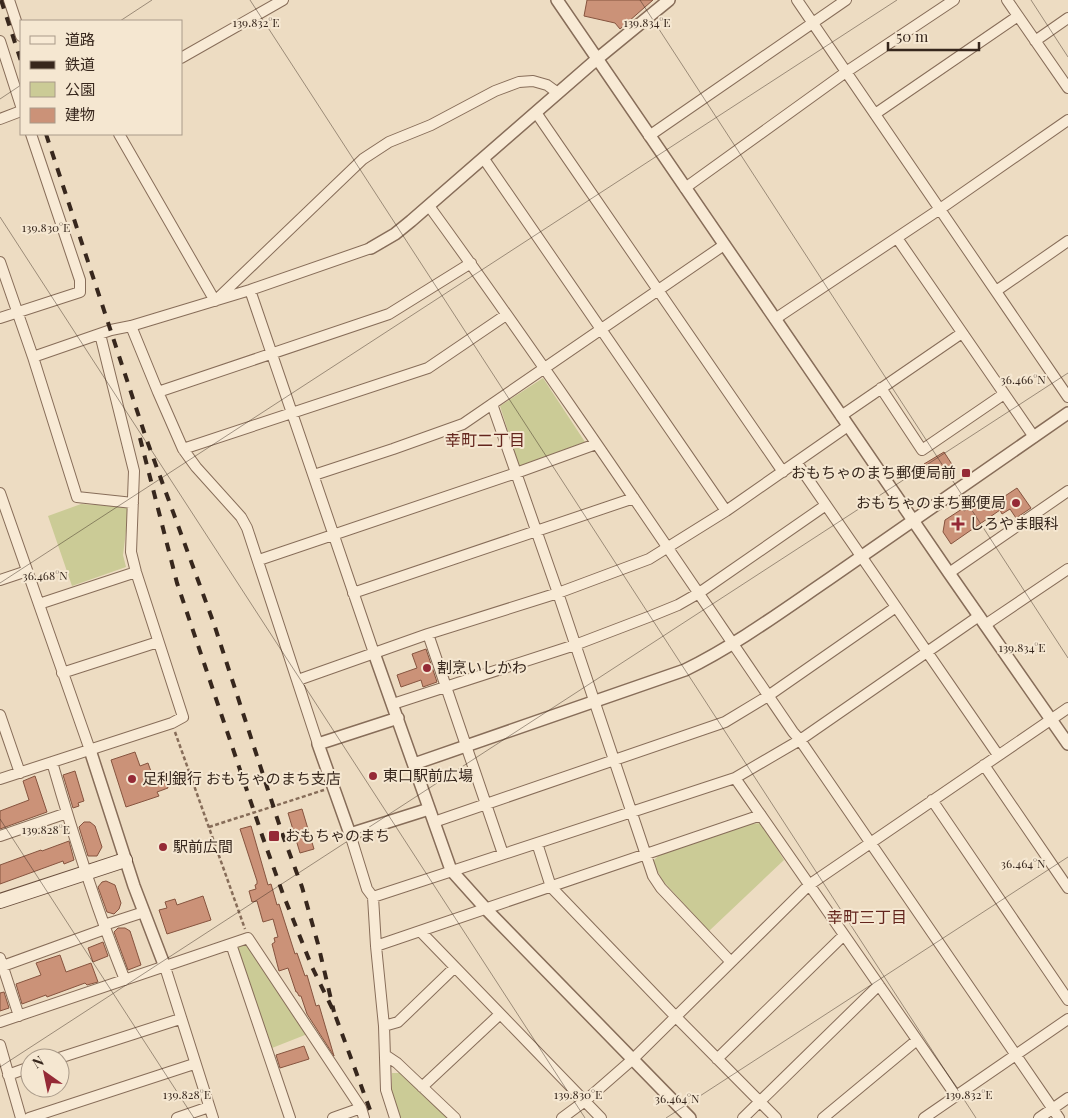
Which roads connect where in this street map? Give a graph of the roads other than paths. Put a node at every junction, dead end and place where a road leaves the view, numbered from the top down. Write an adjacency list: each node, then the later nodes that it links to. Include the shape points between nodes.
1 (9, 0): 12 (street)
2 (283, 0): 16 (street)
3 (557, 0): 17 (street)
4 (669, 0): 17 (street)
5 (797, 0): 11 (street)
6 (846, 0): 11 (street)
7 (954, 0): 18 (street)
8 (1007, 0): 9 (street)
9 (1018, 16): 14 (street); 24 (street)
10 (1068, 18): 14 (street)
11 (813, 23): 18 (street); 29 (street)
12 (20, 33)
13 (0, 41): 15 (street)
14 (1035, 41): 19 (street)
15 (2, 56): 21 (street)
16 (182, 57)
17 (598, 59): 20 (street); 29 (street)
18 (846, 72): 24 (street); 31 (street)
19 (1068, 88)
20 (558, 93): 23 (street); 43 (street, via 533,81 519,82 389,142 363,159)
21 (20, 103)
22 (20, 112): 25 (street)
23 (537, 114): 30 (street); 41 (street)
24 (875, 114): 33 (street)
25 (0, 119)
26 (1068, 120): 33 (street)
27 (31, 135): 44 (street, via 80,280 80,292)
28 (120, 135): 43 (street)
29 (649, 136): 31 (street)
30 (484, 159): 32 (street); 49 (street)
31 (685, 188): 36 (street)
32 (429, 206): 37 (street, via 395,234); 39 (street)
33 (940, 209): 34 (street); 42 (street)
34 (897, 238): 47 (street); 50 (street)
35 (1068, 241): 42 (street)
36 (724, 245): 41 (street); 47 (street)
37 (371, 248): 40 (street)
38 (0, 262): 44 (street)
39 (470, 263): 45 (street); 52 (street, via 389,314)
40 (250, 290): 43 (street); 52 (street)
41 (658, 290): 49 (street); 68 (street)
42 (996, 291): 58 (street)
43 (215, 301): 48 (street)
44 (18, 312): 46 (street); 53 (street)
45 (506, 316): 54 (street); 60 (street, via 428,368)
46 (0, 318)
47 (775, 319): 62 (street)
48 (131, 326): 51 (street); 56 (street)
49 (601, 328): 54 (street); 76 (street)
50 (962, 333): 55 (street); 57 (street)
51 (100, 334): 53 (street); 74 (street, via 134,471)
52 (272, 353): 56 (street); 60 (street)
53 (33, 356): 74 (street, via 77,497)
54 (544, 368): 59 (street); 65 (street)
55 (880, 388): 57 (street, via 922,450); 62 (street)
56 (158, 392): 66 (street)
57 (1004, 394): 64 (street)
58 (1068, 397)
59 (492, 404): 69 (street); 70 (street, via 463,424)
60 (292, 413): 66 (street); 70 (street)
61 (1068, 413): 64 (street)
62 (841, 416): 63 (street)
63 (848, 426): 67 (street); 77 (street)
64 (1034, 437): 77 (street)
65 (596, 444): 69 (street); 73 (street)
66 (183, 449): 82 (street, via 241,517)
67 (797, 462): 68 (street); 75 (street)
68 (783, 472): 76 (street)
69 (516, 473): 78 (street); 79 (street)
70 (314, 475): 79 (street)
71 (1068, 491): 86 (street)
72 (0, 493): 84 (street)
73 (634, 498): 78 (street); 80 (street)
74 (133, 503): 85 (street, via 131,552)
75 (826, 505): 81 (street); 90 (street)
76 (726, 511): 80 (street)
77 (913, 520): 81 (street); 86 (street)
78 (536, 532): 88 (street); 89 (street)
79 (334, 535): 82 (street); 88 (street)
80 (668, 548): 89 (street, via 649,559); 90 (street)
81 (862, 556): 92 (street); 96 (street)
82 (259, 560): 101 (street)
83 (1068, 569): 93 (street)
84 (27, 571): 87 (street); 91 (street)
85 (136, 572): 91 (street); 95 (street)
86 (948, 573): 93 (street)
87 (0, 580)
88 (353, 593): 99 (street)
89 (558, 593): 94 (street); 97 (street)
90 (699, 593): 96 (street); 97 (street, via 678,605)
91 (38, 604): 100 (street)
92 (896, 607): 98 (street); 103 (street)
93 (982, 620): 98 (street); 109 (street)
94 (428, 634): 99 (street); 102 (street)
95 (158, 642): 100 (street); 114 (street, via 184,717)
96 (733, 644): 103 (street); 104 (street, via 685,670)
97 (575, 645): 102 (street); 104 (street)
98 (926, 651): 110 (street); 115 (street)
99 (374, 653): 101 (street); 105 (street)
100 (62, 673): 114 (street)
101 (298, 680): 111 (street)
102 (446, 687): 105 (street); 113 (street)
103 (768, 696): 110 (street); 116 (street, via 725,722)
104 (594, 701): 113 (street); 116 (street)
105 (393, 704): 108 (street)
106 (1068, 708): 109 (street)
107 (0, 715): 120 (street)
108 (398, 718): 111 (street); 118 (street)
109 (1051, 719): 112 (street); 115 (street)
110 (800, 740): 121 (street); 133 (street)
111 (318, 744): 130 (street)
112 (1068, 744)
113 (466, 745): 118 (street); 124 (street)
114 (90, 750): 117 (street); 136 (street)
115 (998, 755): 119 (street)
116 (614, 760): 124 (street); 126 (street)
117 (52, 762): 120 (street); 127 (street)
118 (414, 764): 125 (street)
119 (984, 765): 123 (street); 141 (street)
120 (20, 773): 122 (street)
121 (735, 778): 126 (street); 128 (street)
122 (0, 779)
123 (932, 800): 133 (street); 157 (street)
124 (486, 803): 129 (street); 134 (street)
125 (429, 809): 129 (street); 130 (street)
126 (632, 812): 132 (street); 135 (street)
127 (67, 814): 131 (street); 138 (street)
128 (761, 815): 135 (street); 139 (street)
129 (434, 822): 137 (street)
130 (350, 834): 142 (street, via 367,889)
131 (0, 836)
132 (537, 843): 134 (street); 140 (street)
133 (871, 843): 139 (street); 168 (street)
134 (503, 854): 137 (street)
135 (646, 854): 140 (street); 151 (street, via 661,888)
136 (125, 860): 138 (main road); 145 (street)
137 (451, 870): 142 (street); 144 (street)
138 (87, 872): 143 (main road); 146 (street)
139 (809, 885): 148 (street); 151 (street)
140 (550, 887): 144 (street); 160 (street)
141 (1068, 888)
142 (373, 897): 150 (street)
143 (0, 901)
144 (486, 909): 147 (street); 170 (street)
145 (144, 912): 146 (street); 153 (street)
146 (105, 927): 152 (street); 155 (street)
147 (420, 931): 150 (street); 154 (street)
148 (844, 935): 156 (street); 171 (street)
149 (231, 944): 153 (street); 182 (street, via 248,938); 187 (street)
150 (376, 946): 164 (street)
151 (731, 962): 160 (street)
152 (1, 964): 159 (street)
153 (165, 967): 155 (street); 161 (street)
154 (454, 968): 158 (street); 164 (street, via 398,1022)
155 (125, 980): 159 (street)
156 (879, 985): 165 (street); 179 (street)
157 (1068, 1000)
158 (499, 1015): 175 (street); 178 (street)
159 (19, 1016): 163 (street)
160 (675, 1016): 170 (street); 171 (street)
161 (180, 1019): 167 (street); 172 (street)
162 (1068, 1019): 168 (street)
163 (0, 1022)
164 (384, 1026): 169 (street)
165 (917, 1040): 176 (street); 196 (street)
166 (0, 1045): 174 (street)
167 (70, 1054)
168 (1016, 1054): 176 (street); 181 (street)
169 (385, 1055): 175 (street); 189 (street, via 386,1090)
170 (633, 1059): 178 (street); 193 (street)
171 (717, 1059): 179 (street)
172 (194, 1064): 180 (street); 184 (street)
173 (20, 1070): 174 (street)
174 (8, 1074): 183 (street)
175 (422, 1088): 190 (street)
176 (956, 1096): 197 (street)
177 (1068, 1098): 181 (street)
178 (585, 1102): 191 (street); 192 (street)
179 (760, 1102): 194 (street); 195 (street)
180 (209, 1107): 185 (street); 186 (street)
181 (1052, 1109): 198 (street); 199 (street)
182 (363, 1113): 188 (street)
183 (21, 1118)
184 (30, 1118)
185 (177, 1118)
186 (213, 1118)
187 (290, 1118)
188 (333, 1118)
189 (395, 1118)
190 (455, 1118)
191 (562, 1118)
192 (601, 1118)
193 (690, 1118)
194 (743, 1118)
195 (776, 1118)
196 (823, 1118)
197 (924, 1118)
198 (1039, 1118)
199 (1059, 1118)

